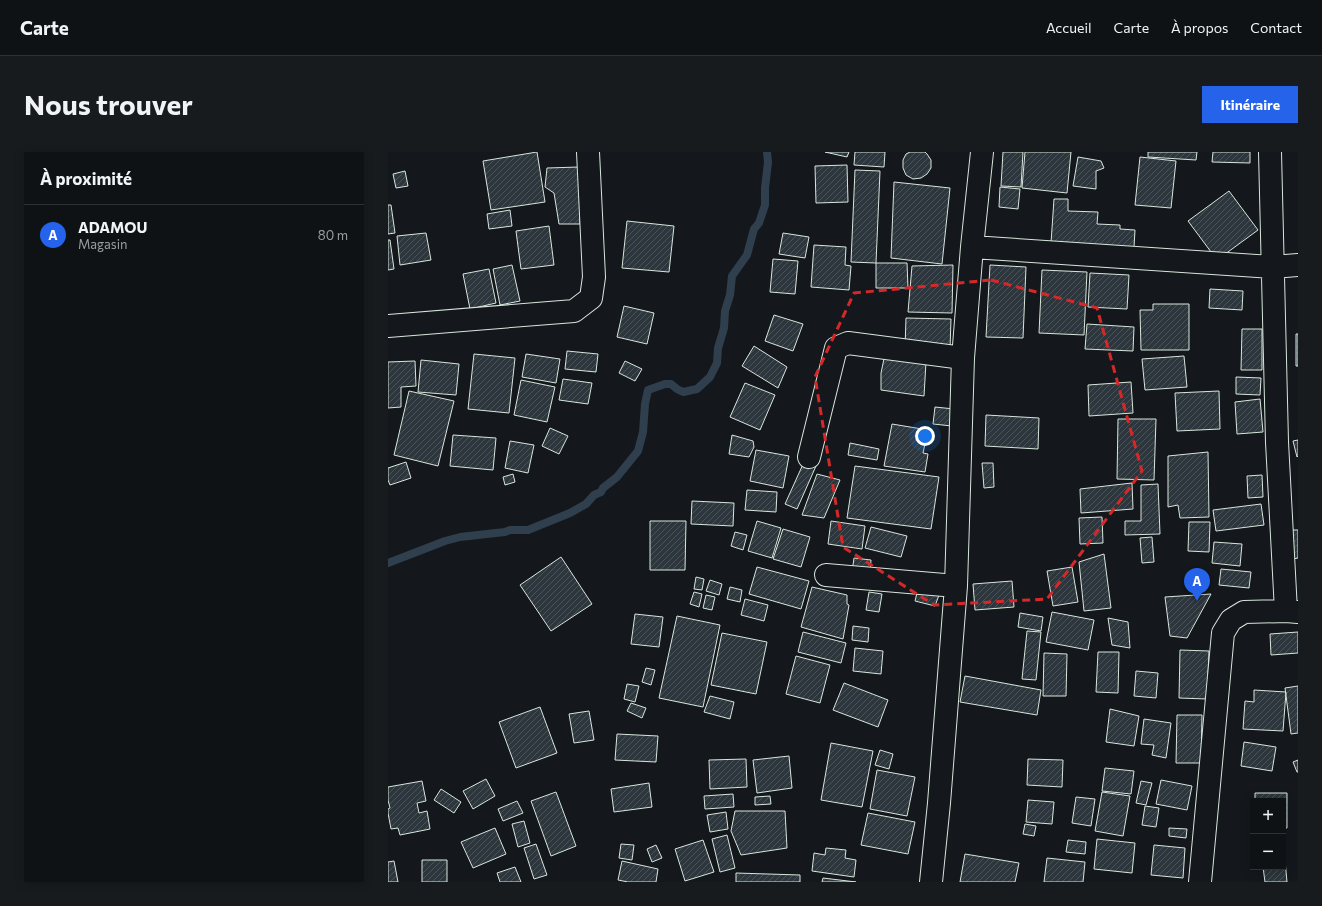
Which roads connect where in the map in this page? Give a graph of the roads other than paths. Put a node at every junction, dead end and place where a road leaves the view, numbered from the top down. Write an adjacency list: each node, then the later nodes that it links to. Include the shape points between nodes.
1 (588, 152): 7 (street, via 594,277 591,298 574,311)
2 (982, 152): 4 (street)
3 (1270, 152): 6 (street)
4 (972, 247): 6 (street); 8 (street)
5 (1298, 265): 6 (street)
6 (1273, 267): 12 (street, via 1278,442)
7 (388, 326)
8 (963, 358): 9 (street, via 848,343 836,348); 11 (street)
9 (809, 456)
10 (826, 575): 11 (street)
11 (956, 586): 13 (street)
12 (1292, 611): 14 (street, via 1244,612 1231,620 1223,633)
13 (931, 882)
14 (1200, 882)

